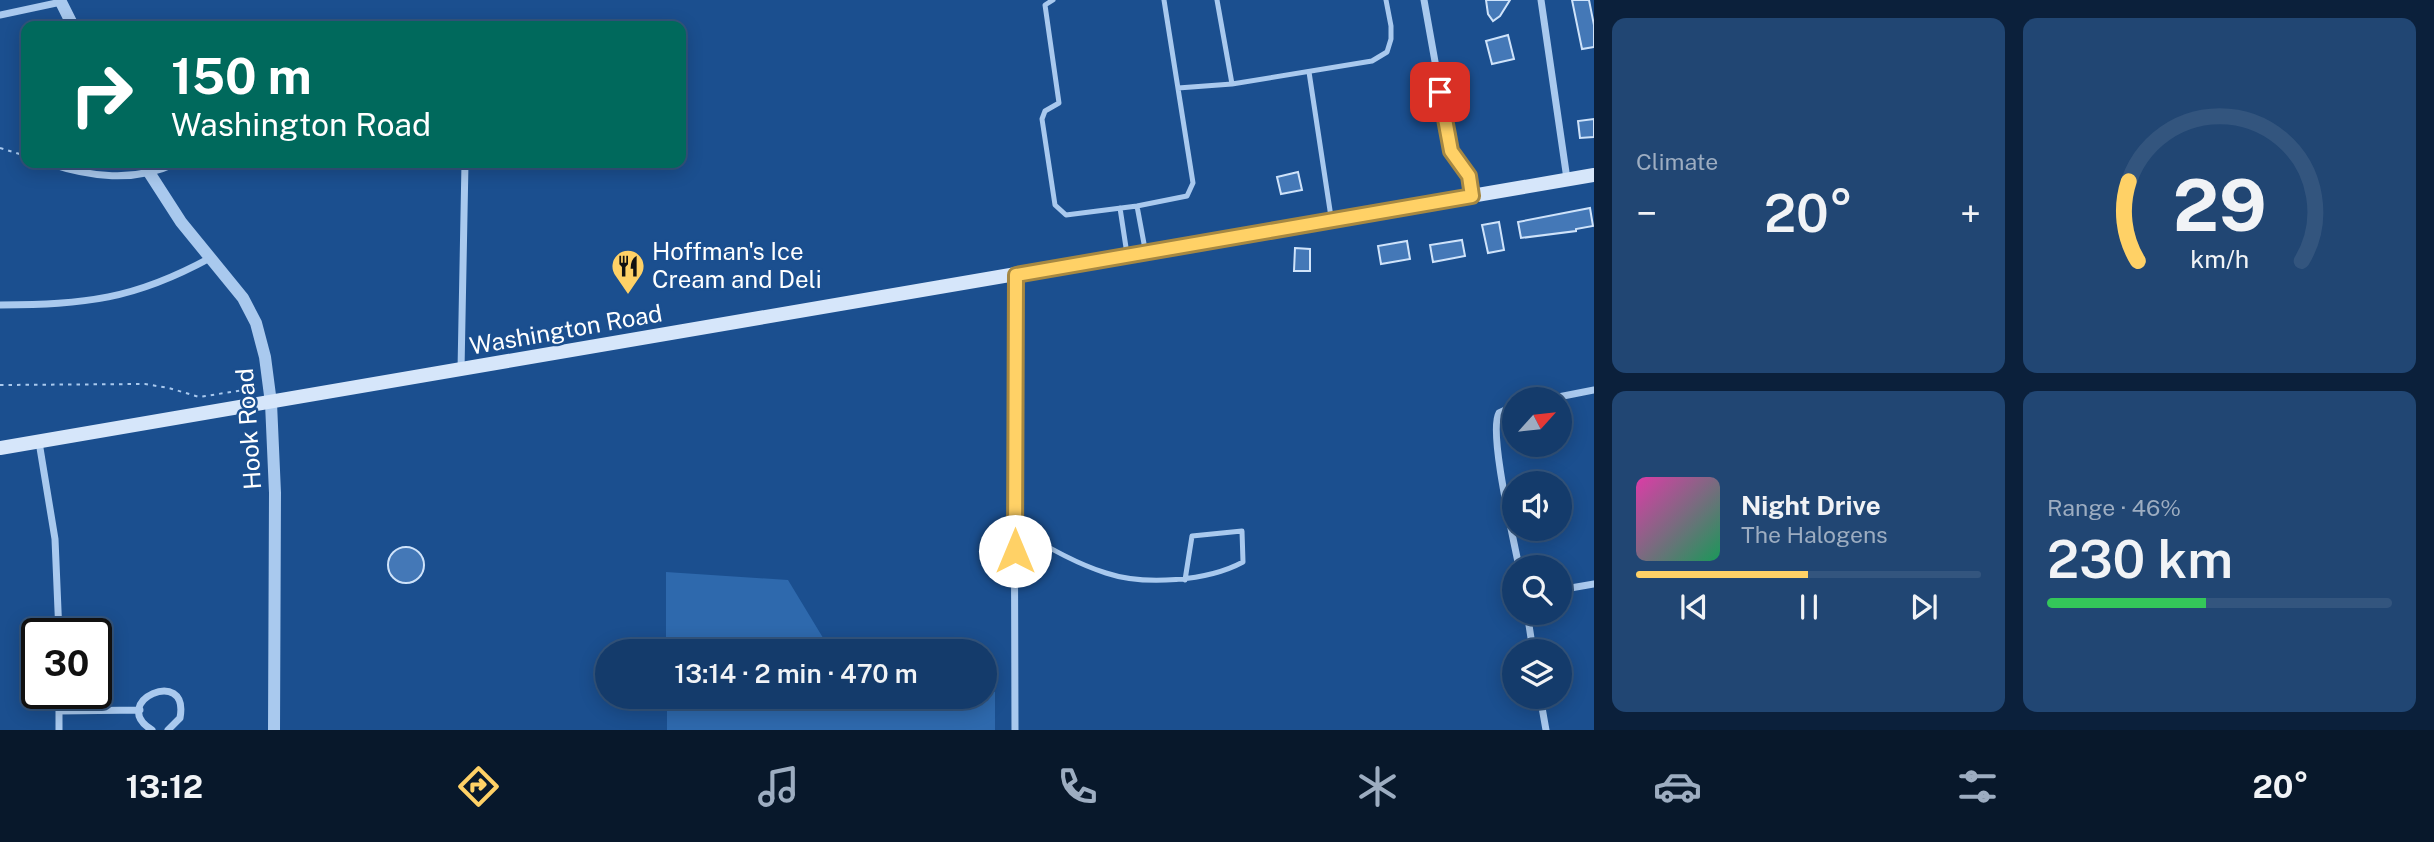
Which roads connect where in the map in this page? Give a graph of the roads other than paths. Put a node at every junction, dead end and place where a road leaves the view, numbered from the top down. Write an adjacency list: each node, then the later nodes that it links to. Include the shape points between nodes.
1 (1053, 0): 20 (lane, via 1045,5 1059,103 1045,111 1042,119 1055,205 1066,215)
2 (1164, 0): 12 (lane)
3 (1217, 0): 11 (lane)
4 (1386, 0): 10 (lane, via 1391,26 1387,52 1372,61)
5 (1424, 0): 18 (street, via 1451,151 1469,176)
6 (1541, 0): 17 (street)
7 (60, 1): 8 (street); 9 (street)
8 (0, 15)
9 (70, 21)
10 (1309, 72): 11 (lane); 21 (lane)
11 (1232, 84): 12 (lane)
12 (1178, 88): 19 (lane, via 1193,183 1187,196)
13 (63, 168): 14 (street, via 102,176)
14 (146, 168): 24 (street, Hook Road)
15 (465, 168): 27 (street)
16 (1594, 175): 17 (main road, Washington Road)
17 (1567, 180): 18 (main road, Washington Road)
18 (1472, 196): 21 (main road, Washington Road)
19 (1137, 206): 20 (lane); 22 (lane)
20 (1120, 208): 23 (lane)
21 (1332, 220): 22 (main road, Washington Road)
22 (1146, 253): 23 (main road, Washington Road)
23 (1127, 256): 25 (main road, Washington Road)
24 (211, 258): 26 (street, via 121,296 64,304); 30 (street, Hook Road, via 250,310 260,336)
25 (1016, 275): 27 (main road, Washington Road); 34 (street)
26 (0, 305)
27 (461, 371): 30 (main road, Washington Road)
28 (1594, 390): 29 (street)
29 (1572, 394)
30 (271, 402): 32 (main road, Washington Road); 46 (street, Hook Road)
31 (1502, 412): 35 (street, via 1495,426)
32 (39, 442): 33 (main road, Washington Road); 39 (street, via 55,539)
33 (0, 448)
34 (1015, 527): 36 (lane, via 1051,550 1107,574); 47 (street)
35 (1517, 555)
36 (1185, 580): 36 (lane, via 1243,562 1242,531 1192,536)
37 (1594, 584): 38 (street)
38 (1572, 588)
39 (58, 618)
40 (1542, 709): 48 (street)
41 (140, 710): 42 (street); 44 (street, via 143,722); 45 (street, via 144,698 155,691 174,695 181,712)
42 (59, 711): 43 (street)
43 (59, 730)
44 (152, 730)
45 (168, 730)
46 (274, 730)
47 (1015, 730)
48 (1546, 730)

